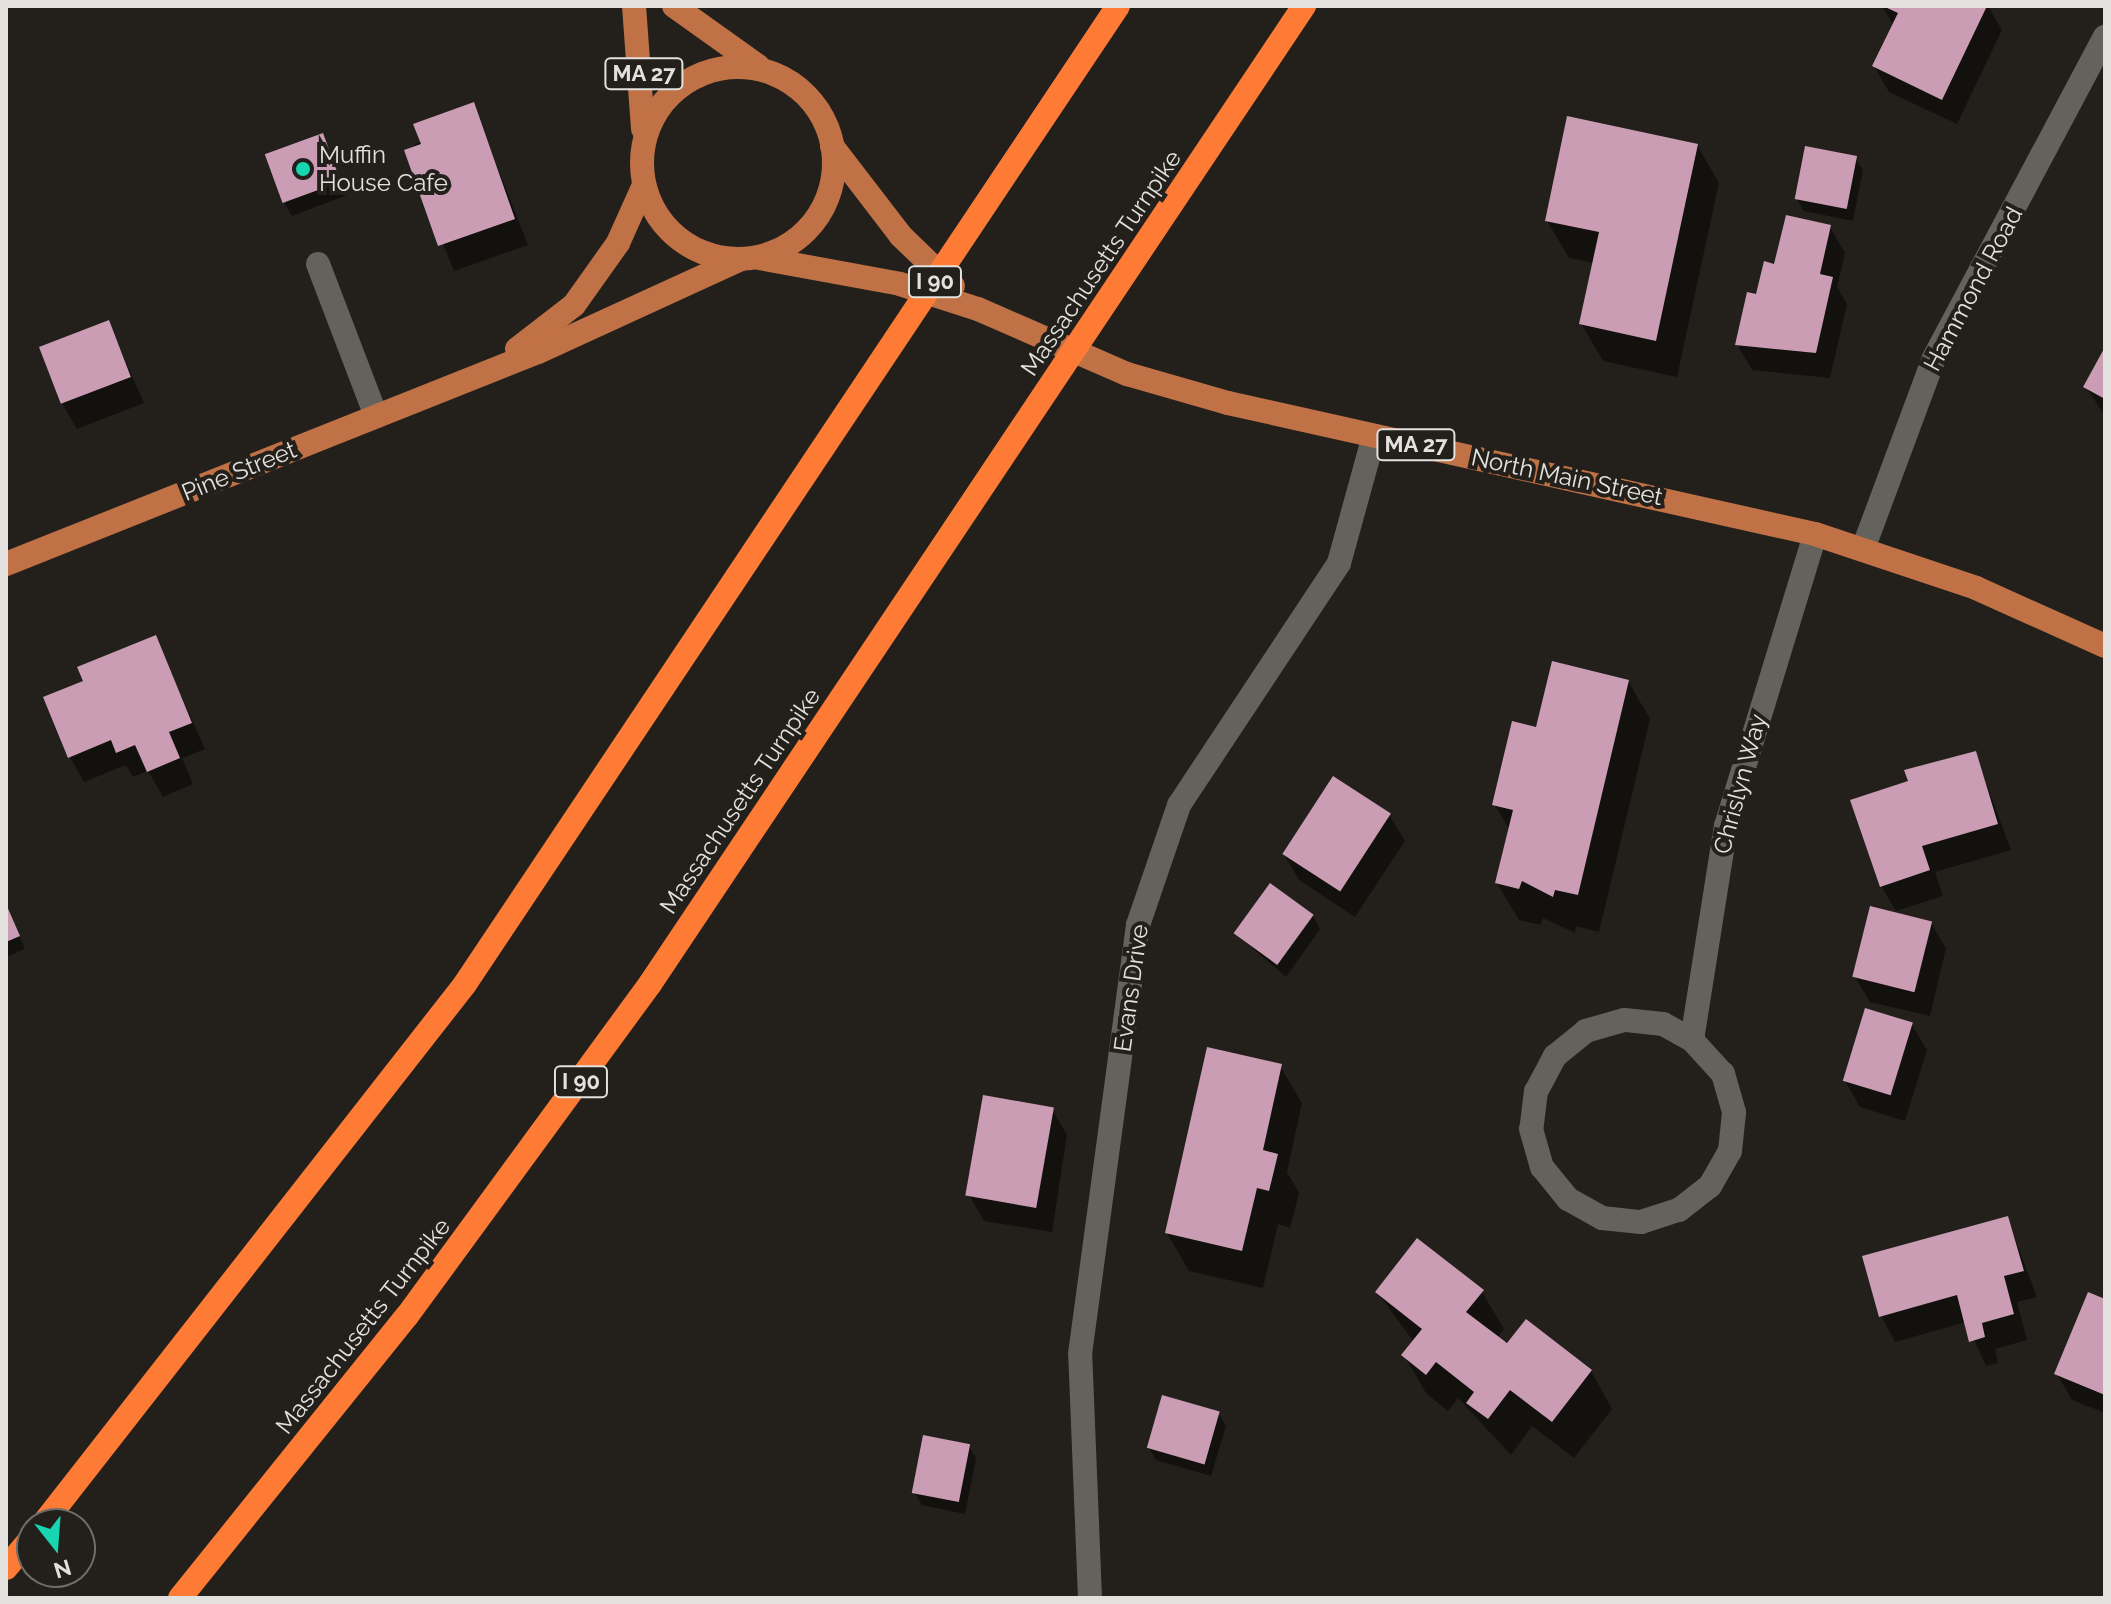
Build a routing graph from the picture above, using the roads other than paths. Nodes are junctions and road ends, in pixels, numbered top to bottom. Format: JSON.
{"nodes":[{"id":1,"x":634,"y":6,"type":"edge"},
{"id":2,"x":674,"y":6,"type":"edge"},
{"id":3,"x":1103,"y":6,"type":"edge"},
{"id":4,"x":1118,"y":6,"type":"edge"},
{"id":5,"x":1304,"y":6,"type":"edge"},
{"id":6,"x":2105,"y":37,"type":"edge"},
{"id":7,"x":771,"y":72,"type":"junction"},
{"id":8,"x":1064,"y":88,"type":"junction"},
{"id":9,"x":642,"y":143,"type":"junction"},
{"id":10,"x":832,"y":146,"type":"junction"},
{"id":11,"x":644,"y":185,"type":"junction"},
{"id":12,"x":750,"y":258,"type":"junction"},
{"id":13,"x":318,"y":264,"type":"dead end"},
{"id":14,"x":978,"y":309,"type":"junction"},
{"id":15,"x":472,"y":379,"type":"junction"},
{"id":16,"x":376,"y":416,"type":"junction"},
{"id":17,"x":1374,"y":436,"type":"junction"},
{"id":18,"x":1815,"y":534,"type":"junction"},
{"id":19,"x":1863,"y":549,"type":"junction"},
{"id":20,"x":6,"y":564,"type":"edge"},
{"id":21,"x":2105,"y":646,"type":"edge"},
{"id":22,"x":1692,"y":1040,"type":"junction"},
{"id":23,"x":56,"y":1508,"type":"edge"},
{"id":24,"x":180,"y":1598,"type":"edge"},
{"id":25,"x":1090,"y":1598,"type":"edge"}],
"edges":[{"from":1,"to":9,"type":"main road","number":"MA 27"},
{"from":2,"to":7,"type":"main road","number":"MA 27"},
{"from":3,"to":8,"type":"highway"},
{"from":4,"to":8,"type":"highway","number":"I 90"},
{"from":5,"to":24,"type":"highway","name":"Massachusetts Turnpike","number":"I 90"},
{"from":6,"to":19,"type":"street","name":"Hammond Road"},
{"from":7,"to":9,"type":"main road"},
{"from":7,"to":10,"type":"main road"},
{"from":8,"to":23,"type":"highway","number":"I 90"},
{"from":9,"to":11,"type":"main road"},
{"from":10,"to":12,"type":"main road"},
{"from":10,"to":14,"type":"main road","name":"North Main Street","number":"MA 27"},
{"from":11,"to":12,"type":"main road"},
{"from":11,"to":15,"type":"main road","name":"Pine Street"},
{"from":12,"to":14,"type":"main road","name":"North Main Street","number":"MA 27"},
{"from":12,"to":15,"type":"main road","name":"Pine Street"},
{"from":13,"to":16,"type":"street"},
{"from":14,"to":17,"type":"main road","name":"North Main Street","number":"MA 27"},
{"from":15,"to":16,"type":"main road","name":"Pine Street"},
{"from":16,"to":20,"type":"main road","name":"Pine Street"},
{"from":17,"to":18,"type":"main road","name":"North Main Street","number":"MA 27"},
{"from":17,"to":25,"type":"street","name":"Evans Drive"},
{"from":18,"to":19,"type":"main road","name":"North Main Street","number":"MA 27"},
{"from":18,"to":22,"type":"street","name":"Chrislyn Way"},
{"from":19,"to":21,"type":"main road","name":"North Main Street","number":"MA 27"},
{"from":22,"to":22,"type":"street"}]}
